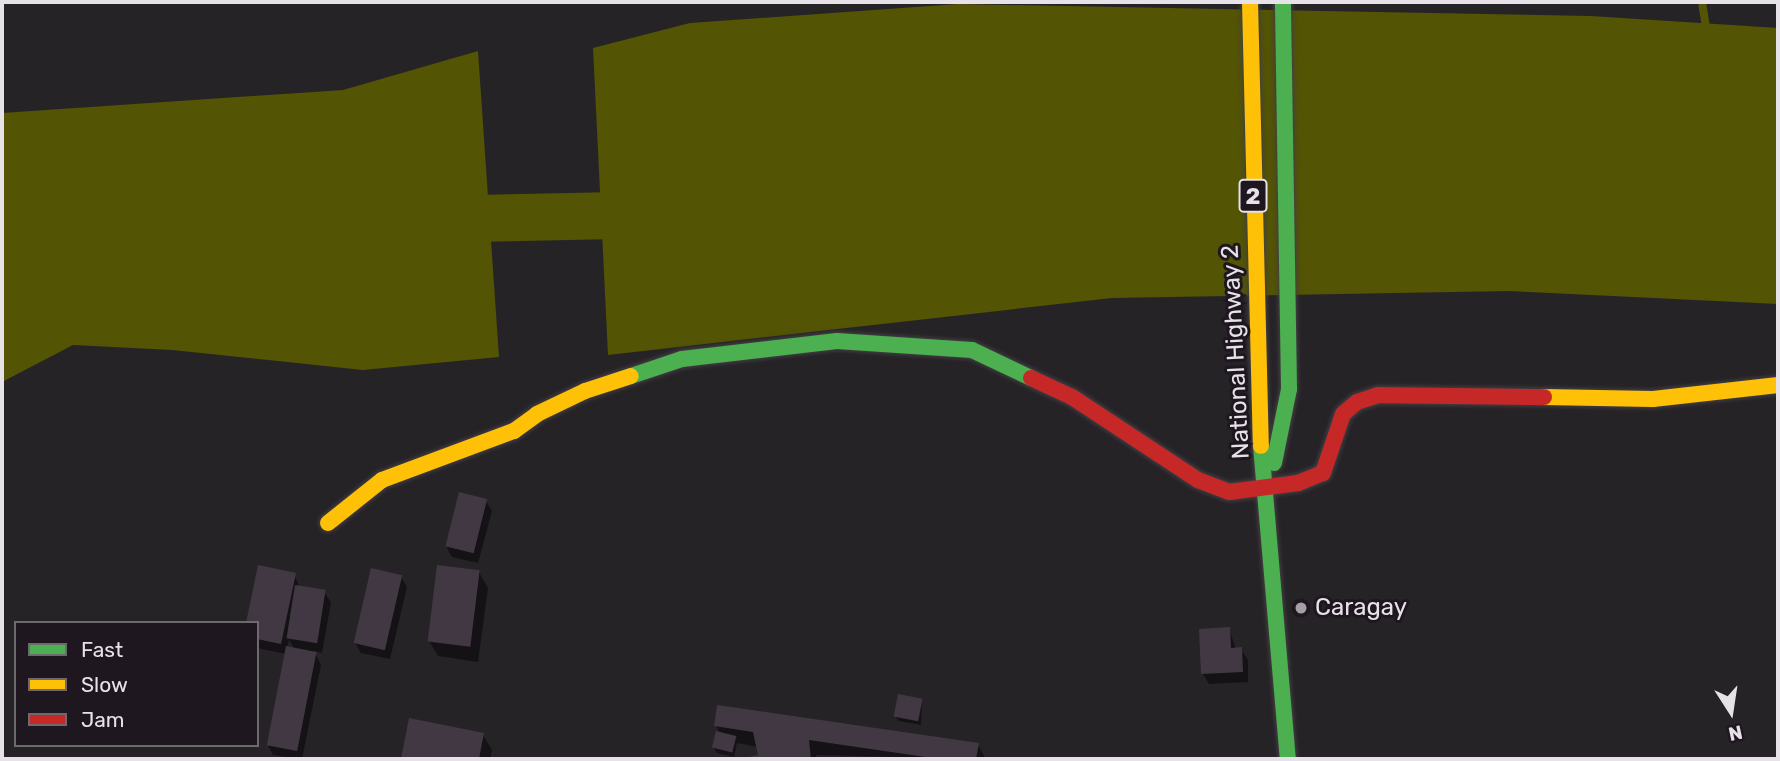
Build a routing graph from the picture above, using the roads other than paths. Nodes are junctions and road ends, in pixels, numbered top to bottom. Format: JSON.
{"nodes":[{"id":1,"x":1250,"y":2,"type":"edge"},
{"id":2,"x":1283,"y":2,"type":"edge"},
{"id":3,"x":1778,"y":385,"type":"edge"},
{"id":4,"x":1267,"y":489,"type":"junction"},
{"id":5,"x":328,"y":523,"type":"dead end"},
{"id":6,"x":1288,"y":759,"type":"edge"}],
"edges":[{"from":1,"to":4,"type":"main road","name":"National Highway 2","number":"2"},
{"from":2,"to":4,"type":"main road","name":"National Highway 2","number":"2"},
{"from":3,"to":4,"type":"main road"},
{"from":4,"to":5,"type":"main road"},
{"from":4,"to":6,"type":"main road","name":"National Highway 2","number":"2"}]}
